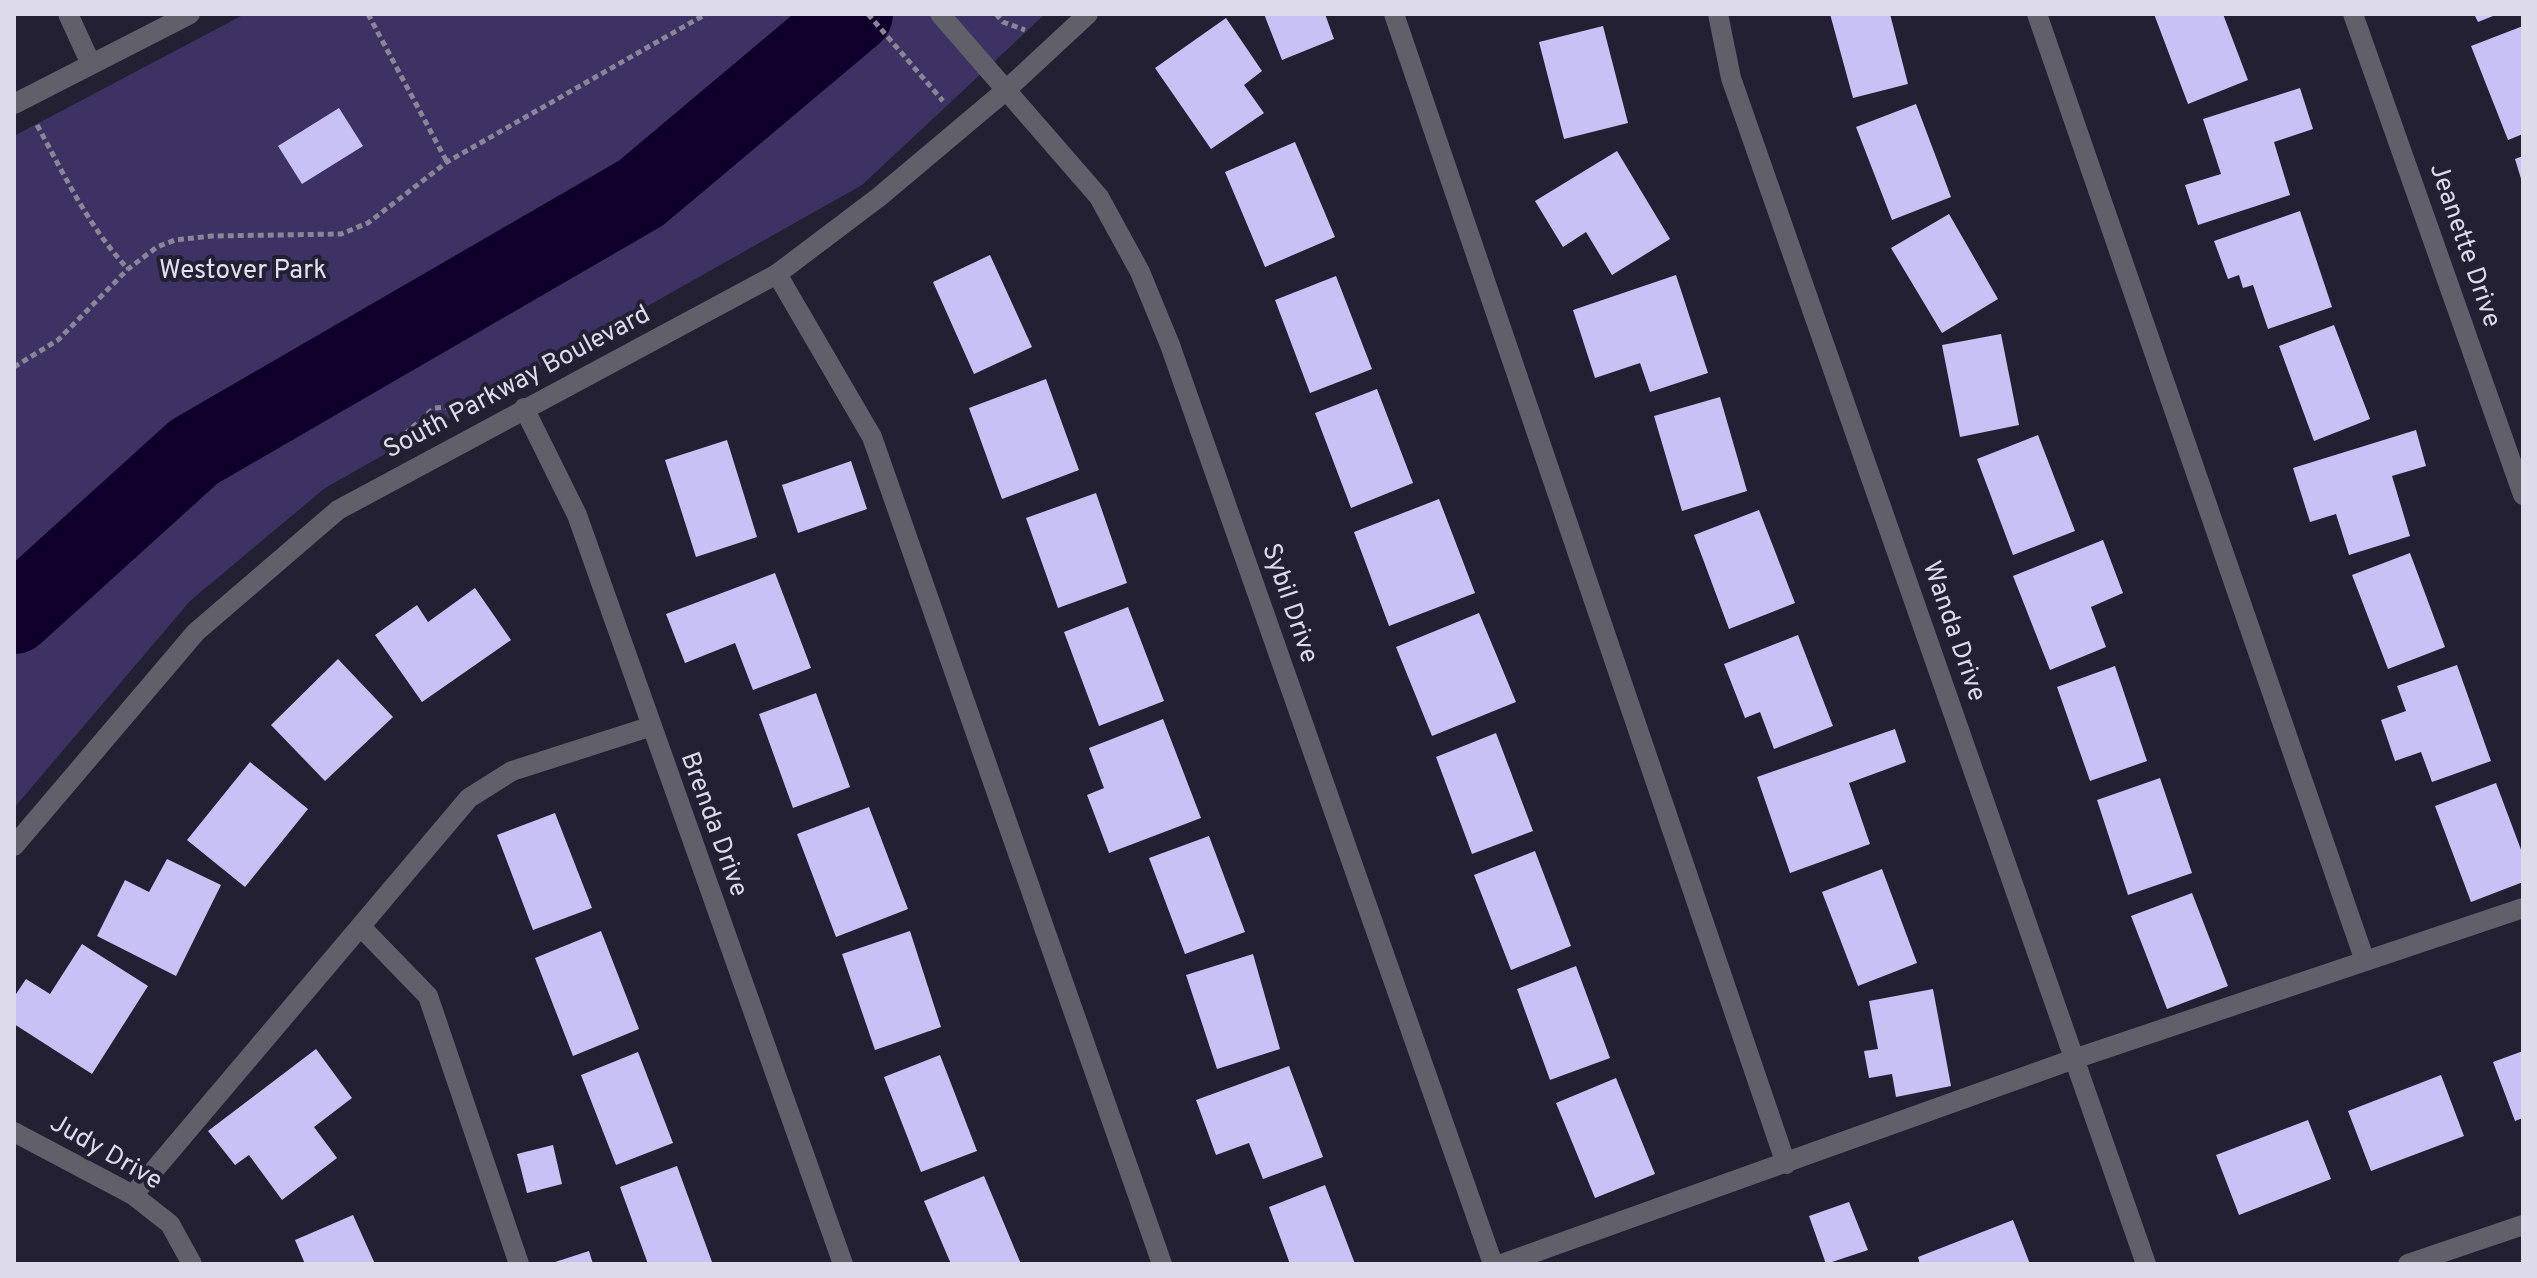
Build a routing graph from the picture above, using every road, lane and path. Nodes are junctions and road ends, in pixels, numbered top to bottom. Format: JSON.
{"nodes":[{"id":1,"x":68,"y":14,"type":"edge"},
{"id":2,"x":190,"y":14,"type":"edge"},
{"id":3,"x":368,"y":14,"type":"edge"},
{"id":4,"x":706,"y":14,"type":"edge"},
{"id":5,"x":868,"y":14,"type":"edge"},
{"id":6,"x":940,"y":14,"type":"edge"},
{"id":7,"x":996,"y":14,"type":"edge"},
{"id":8,"x":1088,"y":14,"type":"edge"},
{"id":9,"x":1394,"y":14,"type":"edge"},
{"id":10,"x":1718,"y":14,"type":"edge"},
{"id":11,"x":2037,"y":14,"type":"edge"},
{"id":12,"x":2353,"y":14,"type":"edge"},
{"id":13,"x":1003,"y":22,"type":"dead end"},
{"id":14,"x":91,"y":64,"type":"junction"},
{"id":15,"x":1005,"y":91,"type":"junction"},
{"id":16,"x":19,"y":101,"type":"edge"},
{"id":17,"x":943,"y":101,"type":"dead end"},
{"id":18,"x":447,"y":162,"type":"junction"},
{"id":19,"x":128,"y":269,"type":"junction"},
{"id":20,"x":777,"y":274,"type":"junction"},
{"id":21,"x":14,"y":367,"type":"edge"},
{"id":22,"x":524,"y":408,"type":"junction"},
{"id":23,"x":2523,"y":495,"type":"edge"},
{"id":24,"x":649,"y":727,"type":"junction"},
{"id":25,"x":14,"y":846,"type":"edge"},
{"id":26,"x":2523,"y":908,"type":"edge"},
{"id":27,"x":361,"y":927,"type":"junction"},
{"id":28,"x":2365,"y":961,"type":"junction"},
{"id":29,"x":2074,"y":1059,"type":"junction"},
{"id":30,"x":14,"y":1132,"type":"edge"},
{"id":31,"x":1786,"y":1164,"type":"junction"},
{"id":32,"x":133,"y":1195,"type":"junction"},
{"id":33,"x":2523,"y":1225,"type":"edge"},
{"id":34,"x":192,"y":1264,"type":"edge"},
{"id":35,"x":519,"y":1264,"type":"edge"},
{"id":36,"x":843,"y":1264,"type":"edge"},
{"id":37,"x":1162,"y":1264,"type":"edge"},
{"id":38,"x":1493,"y":1264,"type":"edge"},
{"id":39,"x":1502,"y":1264,"type":"edge"},
{"id":40,"x":2146,"y":1264,"type":"edge"},
{"id":41,"x":2408,"y":1264,"type":"edge"}],
"edges":[{"from":1,"to":14,"type":"street"},
{"from":2,"to":14,"type":"street"},
{"from":3,"to":18,"type":"path"},
{"from":4,"to":18,"type":"path"},
{"from":5,"to":17,"type":"path"},
{"from":6,"to":15,"type":"street","name":"Sybil Drive"},
{"from":7,"to":13,"type":"path"},
{"from":8,"to":15,"type":"street","name":"South Parkway Boulevard"},
{"from":9,"to":31,"type":"street"},
{"from":10,"to":29,"type":"street","name":"Wanda Drive"},
{"from":11,"to":28,"type":"street"},
{"from":12,"to":23,"type":"street","name":"Jeanette Drive"},
{"from":14,"to":16,"type":"street"},
{"from":15,"to":20,"type":"street","name":"South Parkway Boulevard"},
{"from":15,"to":38,"type":"street","name":"Sybil Drive"},
{"from":16,"to":19,"type":"path"},
{"from":18,"to":19,"type":"path"},
{"from":19,"to":21,"type":"path"},
{"from":20,"to":22,"type":"street","name":"South Parkway Boulevard"},
{"from":20,"to":37,"type":"street"},
{"from":22,"to":24,"type":"street","name":"Brenda Drive"},
{"from":22,"to":25,"type":"street","name":"South Parkway Boulevard"},
{"from":24,"to":27,"type":"street"},
{"from":24,"to":36,"type":"street","name":"Brenda Drive"},
{"from":26,"to":28,"type":"street"},
{"from":27,"to":32,"type":"street"},
{"from":27,"to":35,"type":"street"},
{"from":28,"to":29,"type":"street"},
{"from":29,"to":31,"type":"street"},
{"from":29,"to":40,"type":"street","name":"Wanda Drive"},
{"from":30,"to":32,"type":"street","name":"Judy Drive"},
{"from":31,"to":39,"type":"street"},
{"from":32,"to":34,"type":"street","name":"Judy Drive"},
{"from":33,"to":41,"type":"street"}]}
